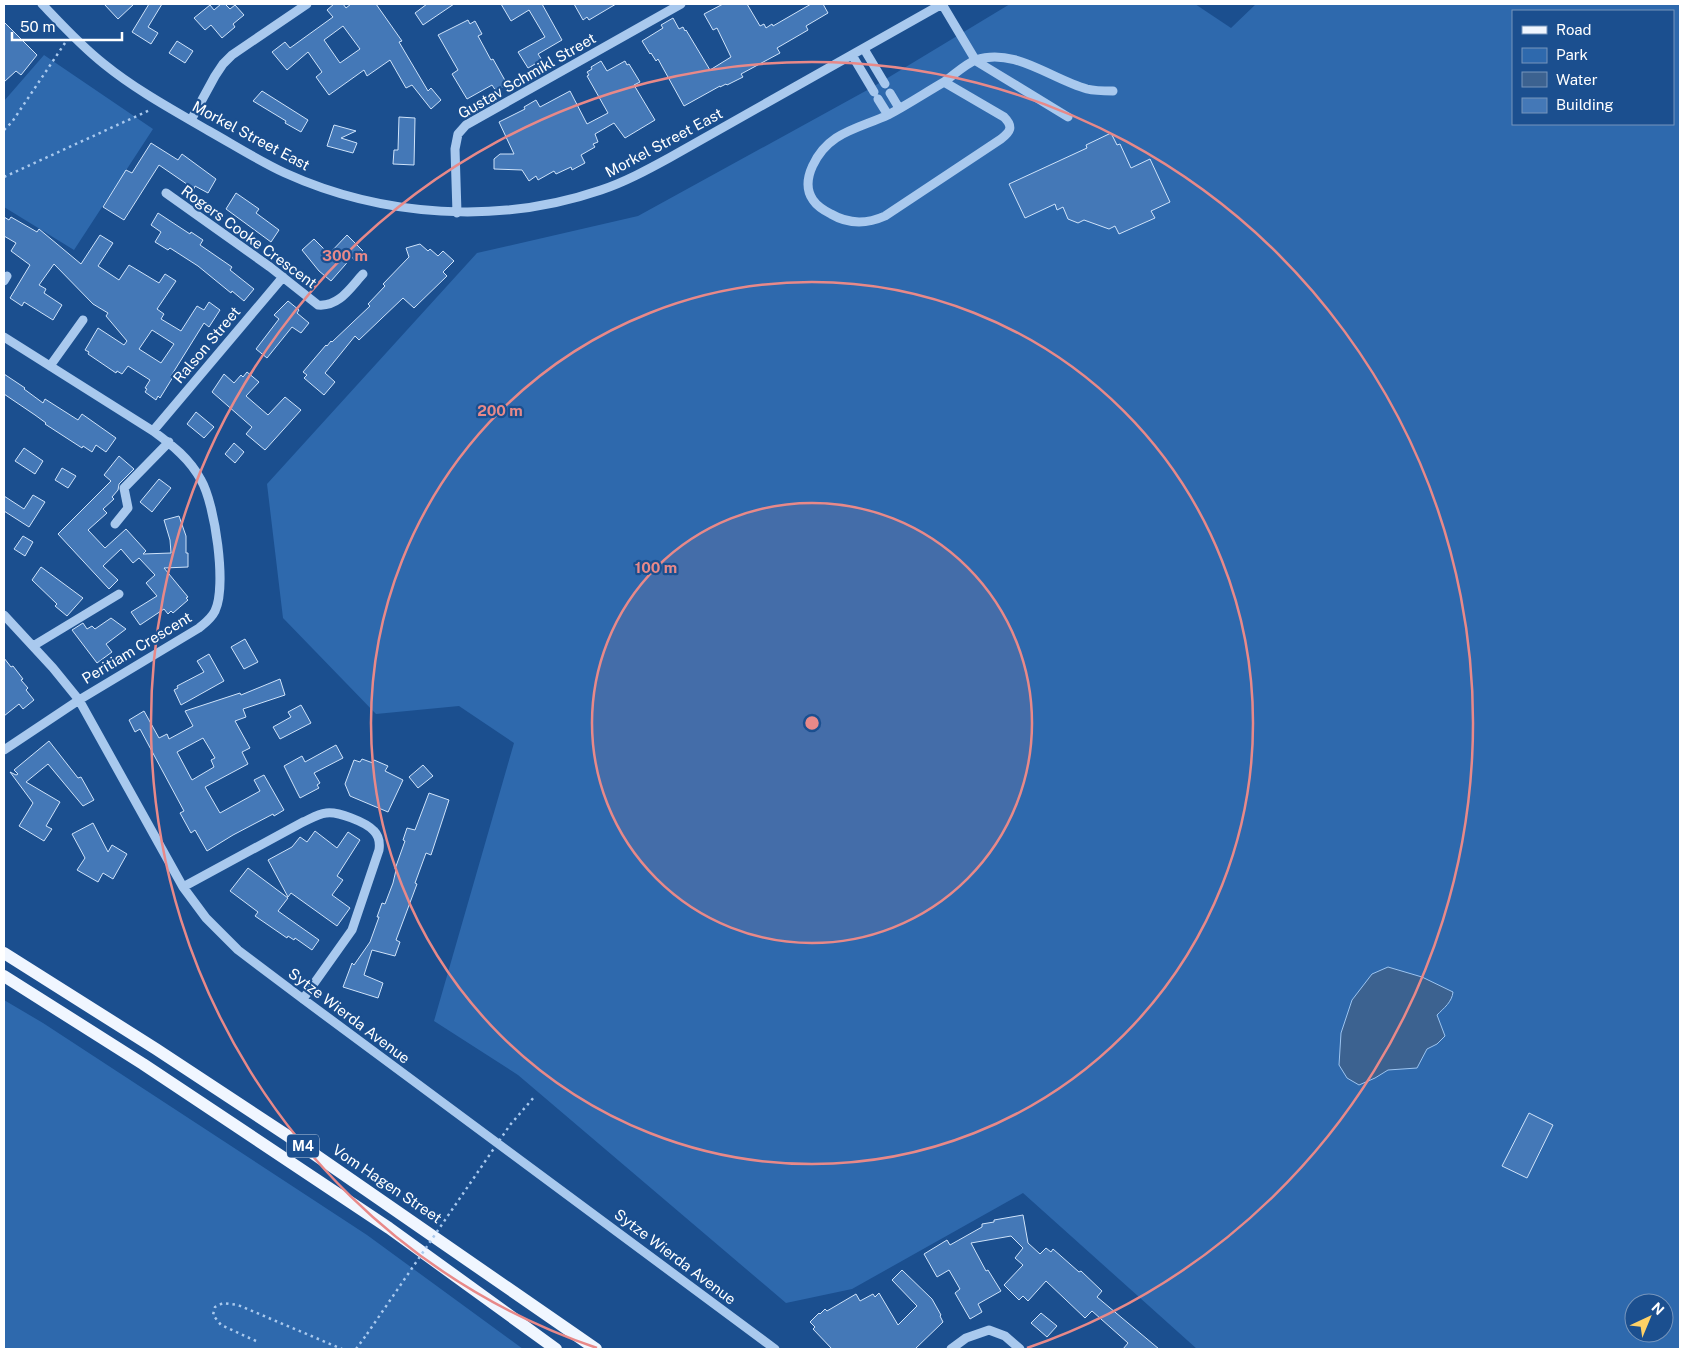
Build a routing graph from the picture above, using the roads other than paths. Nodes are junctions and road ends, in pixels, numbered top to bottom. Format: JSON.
{"nodes":[{"id":1,"x":42,"y":4,"type":"edge"},
{"id":2,"x":307,"y":4,"type":"edge"},
{"id":3,"x":680,"y":4,"type":"edge"},
{"id":4,"x":942,"y":4,"type":"edge"},
{"id":5,"x":864,"y":49,"type":"junction"},
{"id":6,"x":852,"y":55,"type":"junction"},
{"id":7,"x":976,"y":60,"type":"junction"},
{"id":8,"x":944,"y":82,"type":"junction"},
{"id":9,"x":885,"y":84,"type":"dead end"},
{"id":10,"x":1113,"y":91,"type":"dead end"},
{"id":11,"x":890,"y":93,"type":"dead end"},
{"id":12,"x":900,"y":108,"type":"junction"},
{"id":13,"x":888,"y":115,"type":"junction"},
{"id":14,"x":1068,"y":118,"type":"dead end"},
{"id":15,"x":191,"y":120,"type":"junction"},
{"id":16,"x":166,"y":193,"type":"dead end"},
{"id":17,"x":457,"y":213,"type":"junction"},
{"id":18,"x":363,"y":274,"type":"dead end"},
{"id":19,"x":283,"y":277,"type":"junction"},
{"id":20,"x":83,"y":320,"type":"dead end"},
{"id":21,"x":4,"y":336,"type":"edge"},
{"id":22,"x":50,"y":366,"type":"junction"},
{"id":23,"x":153,"y":431,"type":"junction"},
{"id":24,"x":169,"y":442,"type":"junction"},
{"id":25,"x":115,"y":524,"type":"dead end"},
{"id":26,"x":119,"y":594,"type":"dead end"},
{"id":27,"x":4,"y":615,"type":"edge"},
{"id":28,"x":33,"y":646,"type":"junction"},
{"id":29,"x":79,"y":700,"type":"junction"},
{"id":30,"x":4,"y":750,"type":"edge"},
{"id":31,"x":183,"y":887,"type":"junction"},
{"id":32,"x":4,"y":953,"type":"edge"},
{"id":33,"x":4,"y":976,"type":"edge"},
{"id":34,"x":303,"y":999,"type":"junction"},
{"id":35,"x":556,"y":1349,"type":"edge"},
{"id":36,"x":596,"y":1349,"type":"edge"},
{"id":37,"x":775,"y":1349,"type":"edge"},
{"id":38,"x":951,"y":1349,"type":"edge"},
{"id":39,"x":1020,"y":1349,"type":"edge"}],
"edges":[{"from":1,"to":15,"type":"street","name":"Morkel Street East"},
{"from":2,"to":15,"type":"street"},
{"from":3,"to":17,"type":"street","name":"Gustav Schmikl Street"},
{"from":4,"to":5,"type":"street","name":"Morkel Street East"},
{"from":4,"to":7,"type":"street"},
{"from":5,"to":6,"type":"street","name":"Morkel Street East"},
{"from":5,"to":9,"type":"street"},
{"from":6,"to":13,"type":"street"},
{"from":6,"to":17,"type":"street","name":"Morkel Street East"},
{"from":7,"to":8,"type":"street"},
{"from":7,"to":10,"type":"street"},
{"from":7,"to":14,"type":"street"},
{"from":8,"to":12,"type":"street"},
{"from":8,"to":13,"type":"street"},
{"from":11,"to":12,"type":"street"},
{"from":12,"to":13,"type":"street"},
{"from":15,"to":17,"type":"street","name":"Morkel Street East"},
{"from":16,"to":19,"type":"street","name":"Rogers Cooke Crescent"},
{"from":18,"to":19,"type":"street","name":"Rogers Cooke Crescent"},
{"from":19,"to":23,"type":"street","name":"Ralson Street"},
{"from":20,"to":22,"type":"street"},
{"from":21,"to":22,"type":"street","name":"Peritiam Crescent"},
{"from":22,"to":23,"type":"street","name":"Peritiam Crescent"},
{"from":23,"to":24,"type":"street","name":"Peritiam Crescent"},
{"from":24,"to":25,"type":"street"},
{"from":24,"to":29,"type":"street","name":"Peritiam Crescent"},
{"from":26,"to":28,"type":"street"},
{"from":27,"to":28,"type":"street","name":"Sytze Wierda Avenue"},
{"from":28,"to":29,"type":"street","name":"Sytze Wierda Avenue"},
{"from":29,"to":30,"type":"street","name":"Peritiam Crescent"},
{"from":29,"to":31,"type":"street","name":"Sytze Wierda Avenue"},
{"from":31,"to":34,"type":"street","name":"Sytze Wierda Avenue"},
{"from":31,"to":34,"type":"street"},
{"from":32,"to":36,"type":"main road","name":"Vom Hagen Street","number":"M4"},
{"from":33,"to":35,"type":"main road","number":"M4"},
{"from":34,"to":37,"type":"street","name":"Sytze Wierda Avenue"},
{"from":38,"to":39,"type":"street"}]}
